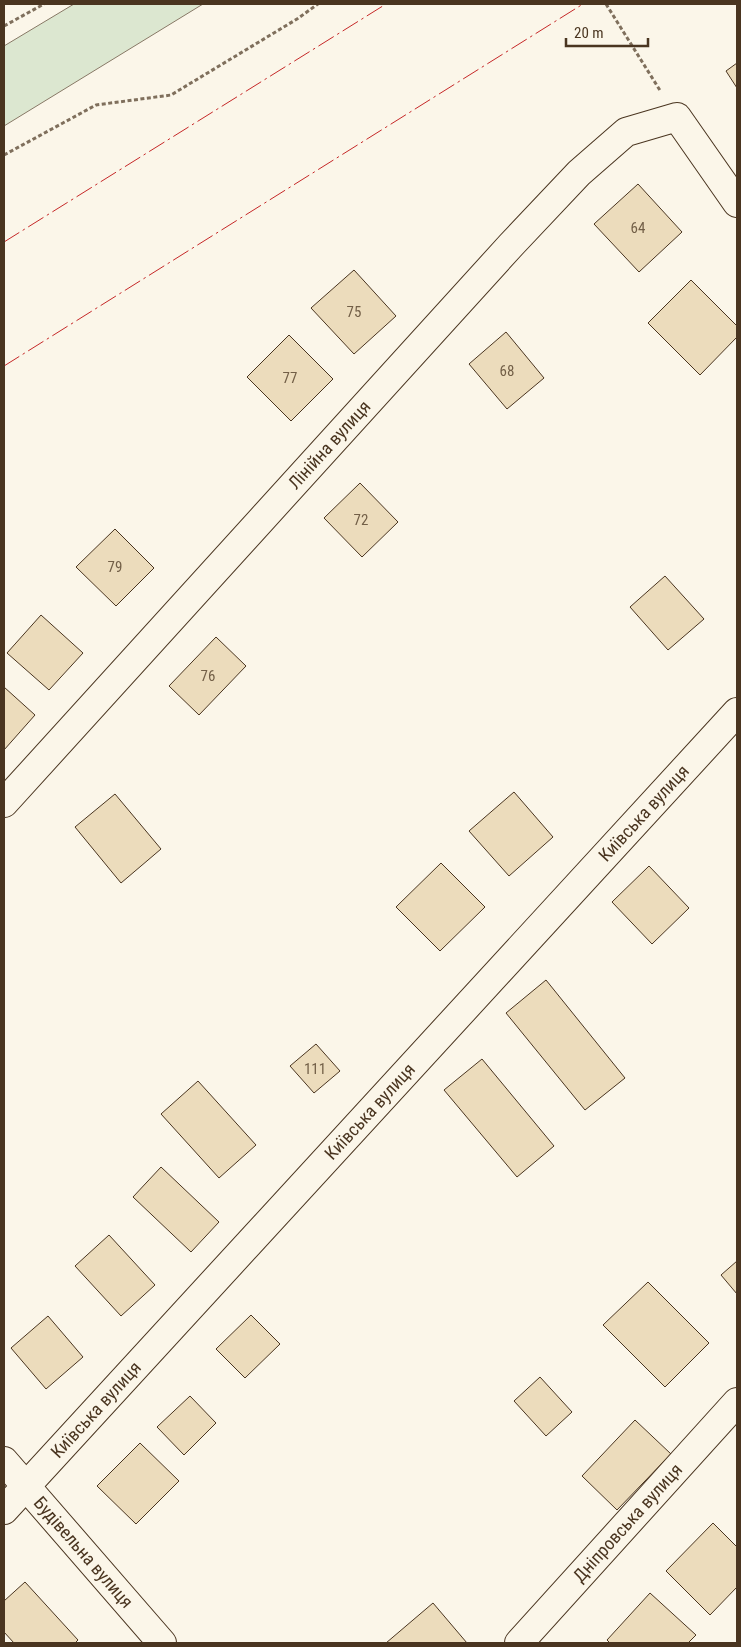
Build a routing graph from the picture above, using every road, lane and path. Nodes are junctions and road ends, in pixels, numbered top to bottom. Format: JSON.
{"nodes":[{"id":1,"x":44,"y":4,"type":"edge"},
{"id":2,"x":318,"y":4,"type":"edge"},
{"id":3,"x":606,"y":4,"type":"edge"},
{"id":4,"x":4,"y":26,"type":"edge"},
{"id":5,"x":677,"y":118,"type":"junction"},
{"id":6,"x":4,"y":155,"type":"edge"},
{"id":7,"x":737,"y":203,"type":"edge"},
{"id":8,"x":737,"y":712,"type":"edge"},
{"id":9,"x":4,"y":803,"type":"edge"},
{"id":10,"x":737,"y":1402,"type":"edge"},
{"id":11,"x":4,"y":1461,"type":"edge"},
{"id":12,"x":26,"y":1486,"type":"junction"},
{"id":13,"x":4,"y":1510,"type":"edge"},
{"id":14,"x":162,"y":1643,"type":"edge"},
{"id":15,"x":519,"y":1643,"type":"edge"}],
"edges":[{"from":1,"to":4,"type":"path"},
{"from":2,"to":6,"type":"path"},
{"from":3,"to":5,"type":"path"},
{"from":5,"to":7,"type":"street"},
{"from":5,"to":9,"type":"street","name":"Лінійна вулиця"},
{"from":8,"to":12,"type":"street","name":"Київська вулиця"},
{"from":10,"to":15,"type":"street","name":"Дніпровська вулиця"},
{"from":11,"to":12,"type":"street","name":"Будівельна вулиця"},
{"from":12,"to":13,"type":"street","name":"Київська вулиця"},
{"from":12,"to":14,"type":"street","name":"Будівельна вулиця"}]}
